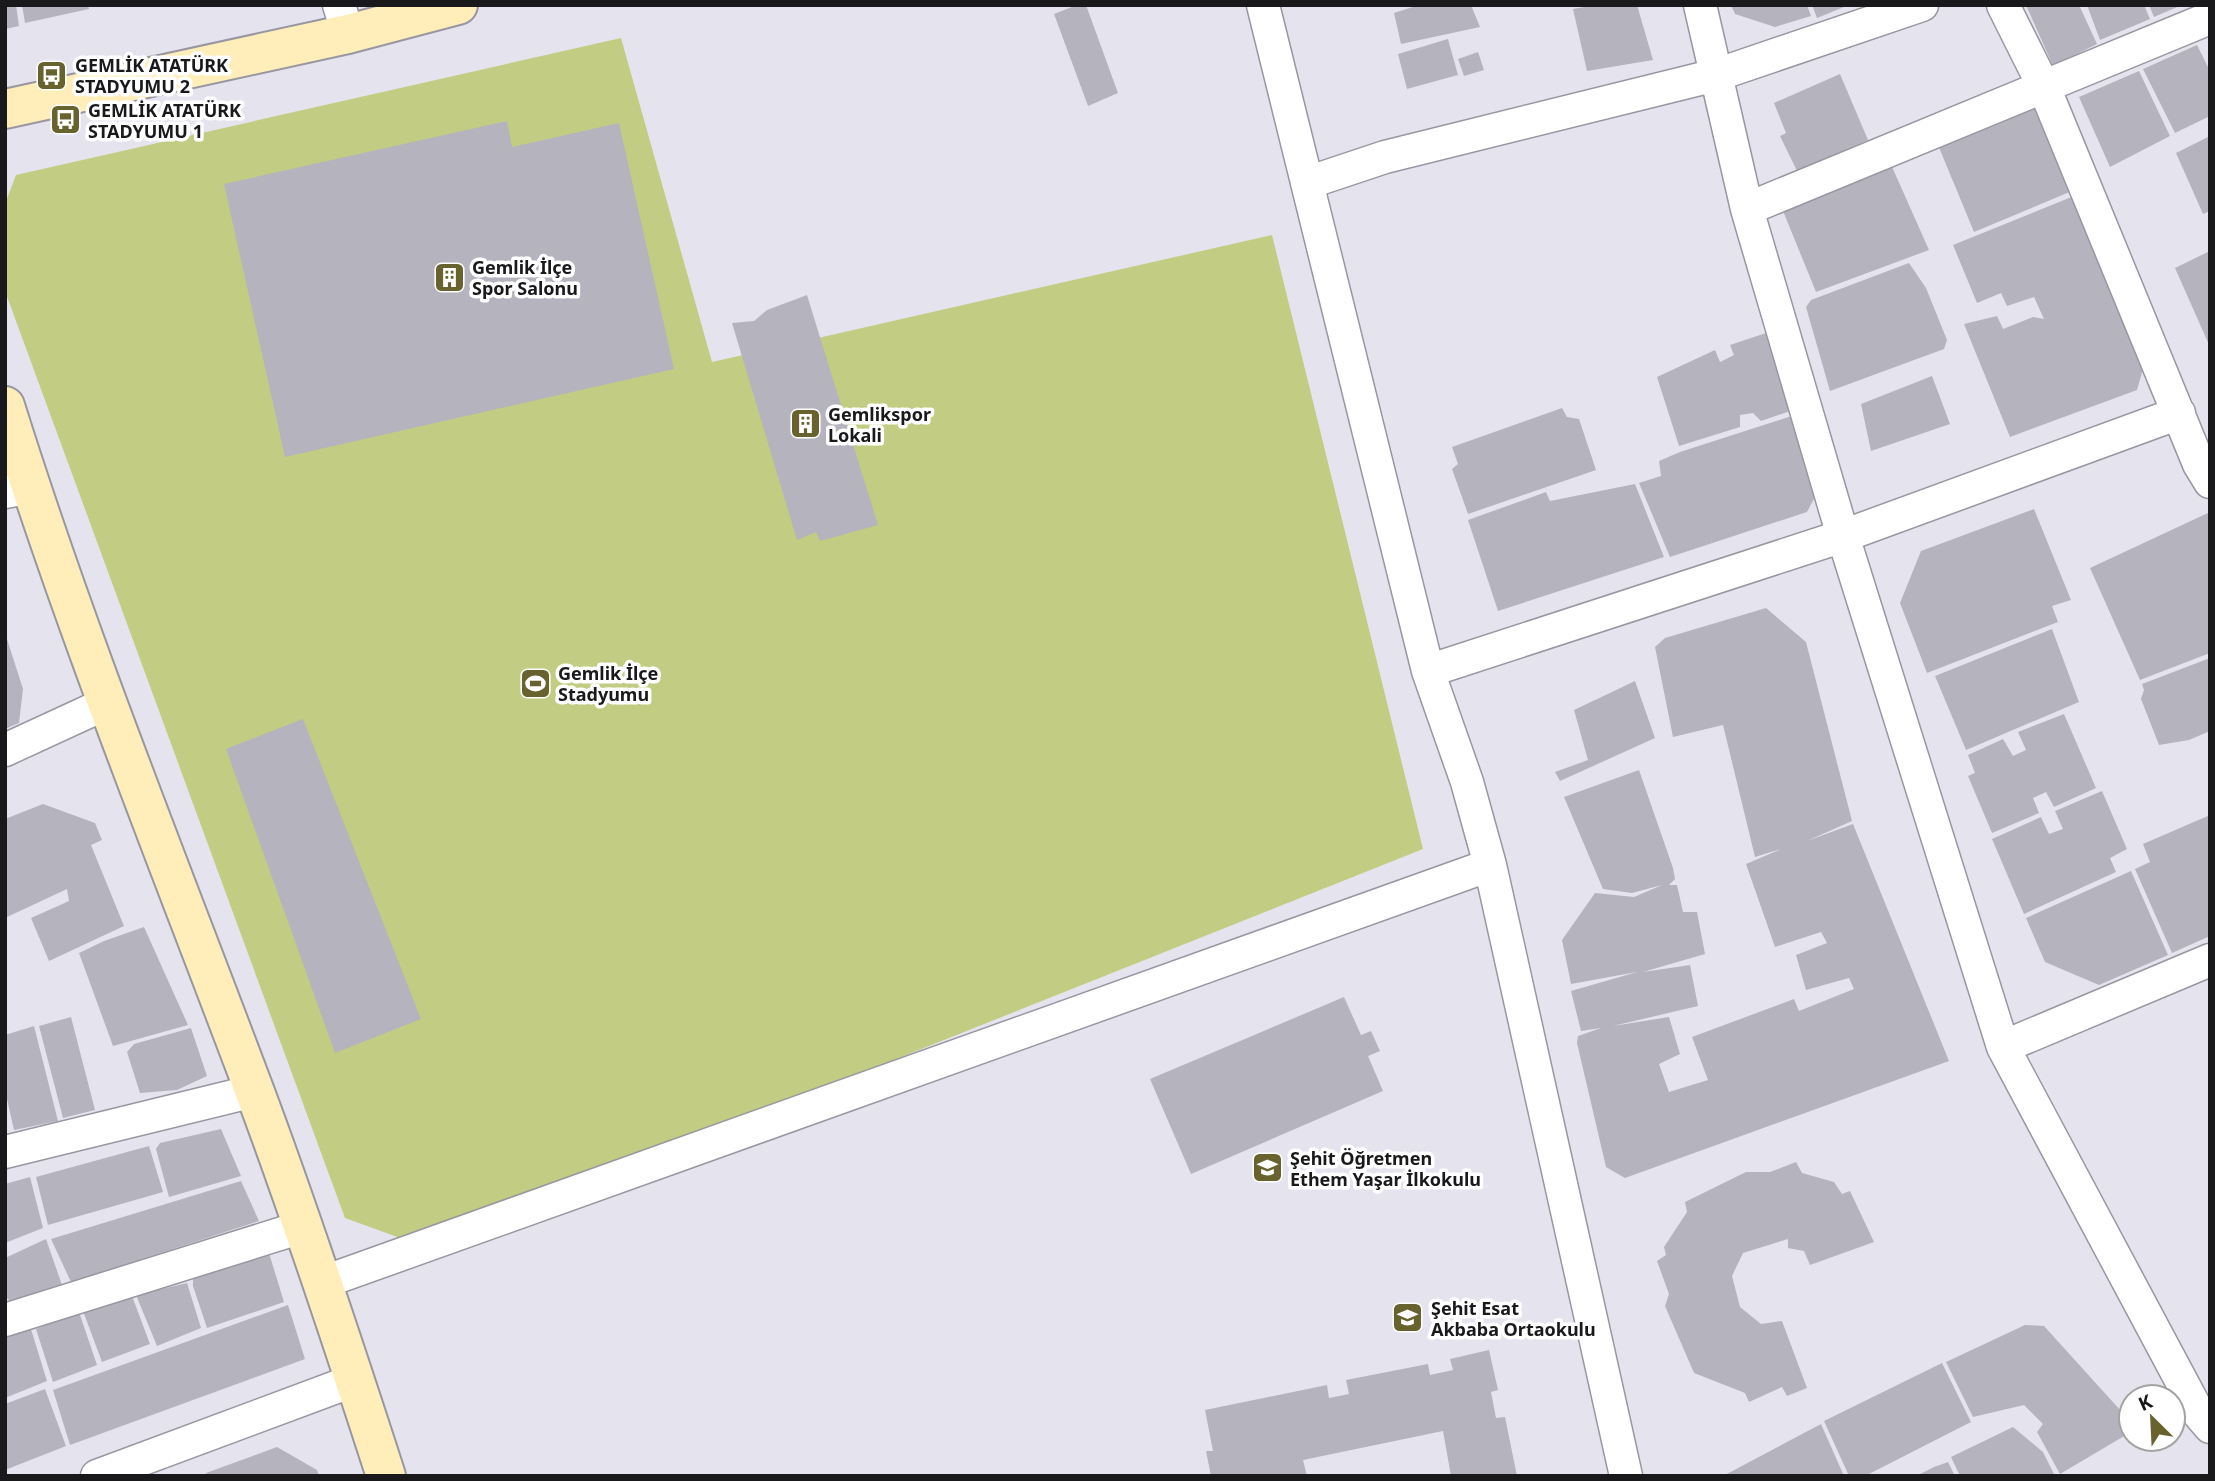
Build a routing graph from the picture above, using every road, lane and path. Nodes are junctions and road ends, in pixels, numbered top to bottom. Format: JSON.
{"nodes":[{"id":1,"x":458,"y":5,"type":"edge"},
{"id":2,"x":1263,"y":5,"type":"edge"},
{"id":3,"x":1700,"y":5,"type":"edge"},
{"id":4,"x":1922,"y":5,"type":"edge"},
{"id":5,"x":2003,"y":5,"type":"edge"},
{"id":6,"x":2210,"y":18,"type":"edge"},
{"id":7,"x":343,"y":19,"type":"edge"},
{"id":8,"x":1716,"y":75,"type":"junction"},
{"id":9,"x":2044,"y":87,"type":"junction"},
{"id":10,"x":5,"y":109,"type":"edge"},
{"id":11,"x":1307,"y":183,"type":"junction"},
{"id":12,"x":1747,"y":209,"type":"junction"},
{"id":13,"x":5,"y":406,"type":"edge"},
{"id":14,"x":2179,"y":413,"type":"junction"},
{"id":15,"x":2206,"y":468,"type":"edge"},
{"id":16,"x":18,"y":490,"type":"edge"},
{"id":17,"x":1843,"y":536,"type":"junction"},
{"id":18,"x":1428,"y":671,"type":"junction"},
{"id":19,"x":107,"y":703,"type":"junction"},
{"id":20,"x":5,"y":750,"type":"edge"},
{"id":21,"x":1490,"y":865,"type":"junction"},
{"id":22,"x":2210,"y":960,"type":"edge"},
{"id":23,"x":2003,"y":1047,"type":"junction"},
{"id":24,"x":254,"y":1091,"type":"junction"},
{"id":25,"x":5,"y":1152,"type":"edge"},
{"id":26,"x":302,"y":1227,"type":"junction"},
{"id":27,"x":321,"y":1283,"type":"junction"},
{"id":28,"x":5,"y":1320,"type":"edge"},
{"id":29,"x":355,"y":1380,"type":"junction"},
{"id":30,"x":2210,"y":1427,"type":"edge"},
{"id":31,"x":97,"y":1476,"type":"edge"},
{"id":32,"x":386,"y":1476,"type":"edge"},
{"id":33,"x":1626,"y":1476,"type":"edge"}],
"edges":[{"from":1,"to":7,"type":"street"},
{"from":2,"to":11,"type":"street"},
{"from":3,"to":8,"type":"street"},
{"from":4,"to":8,"type":"street"},
{"from":5,"to":9,"type":"street"},
{"from":6,"to":9,"type":"street"},
{"from":7,"to":10,"type":"street"},
{"from":8,"to":11,"type":"street"},
{"from":8,"to":12,"type":"street"},
{"from":9,"to":12,"type":"street"},
{"from":9,"to":14,"type":"street"},
{"from":11,"to":18,"type":"street"},
{"from":12,"to":17,"type":"street"},
{"from":13,"to":16,"type":"street"},
{"from":14,"to":15,"type":"street"},
{"from":14,"to":17,"type":"street"},
{"from":16,"to":19,"type":"street"},
{"from":17,"to":18,"type":"street"},
{"from":17,"to":23,"type":"street"},
{"from":18,"to":21,"type":"street"},
{"from":19,"to":20,"type":"street"},
{"from":19,"to":24,"type":"street"},
{"from":21,"to":27,"type":"street"},
{"from":21,"to":33,"type":"street"},
{"from":22,"to":23,"type":"street"},
{"from":23,"to":30,"type":"street"},
{"from":24,"to":25,"type":"street"},
{"from":24,"to":26,"type":"street"},
{"from":26,"to":27,"type":"street"},
{"from":26,"to":28,"type":"street"},
{"from":27,"to":29,"type":"street"},
{"from":29,"to":31,"type":"street"},
{"from":29,"to":32,"type":"street"}]}
